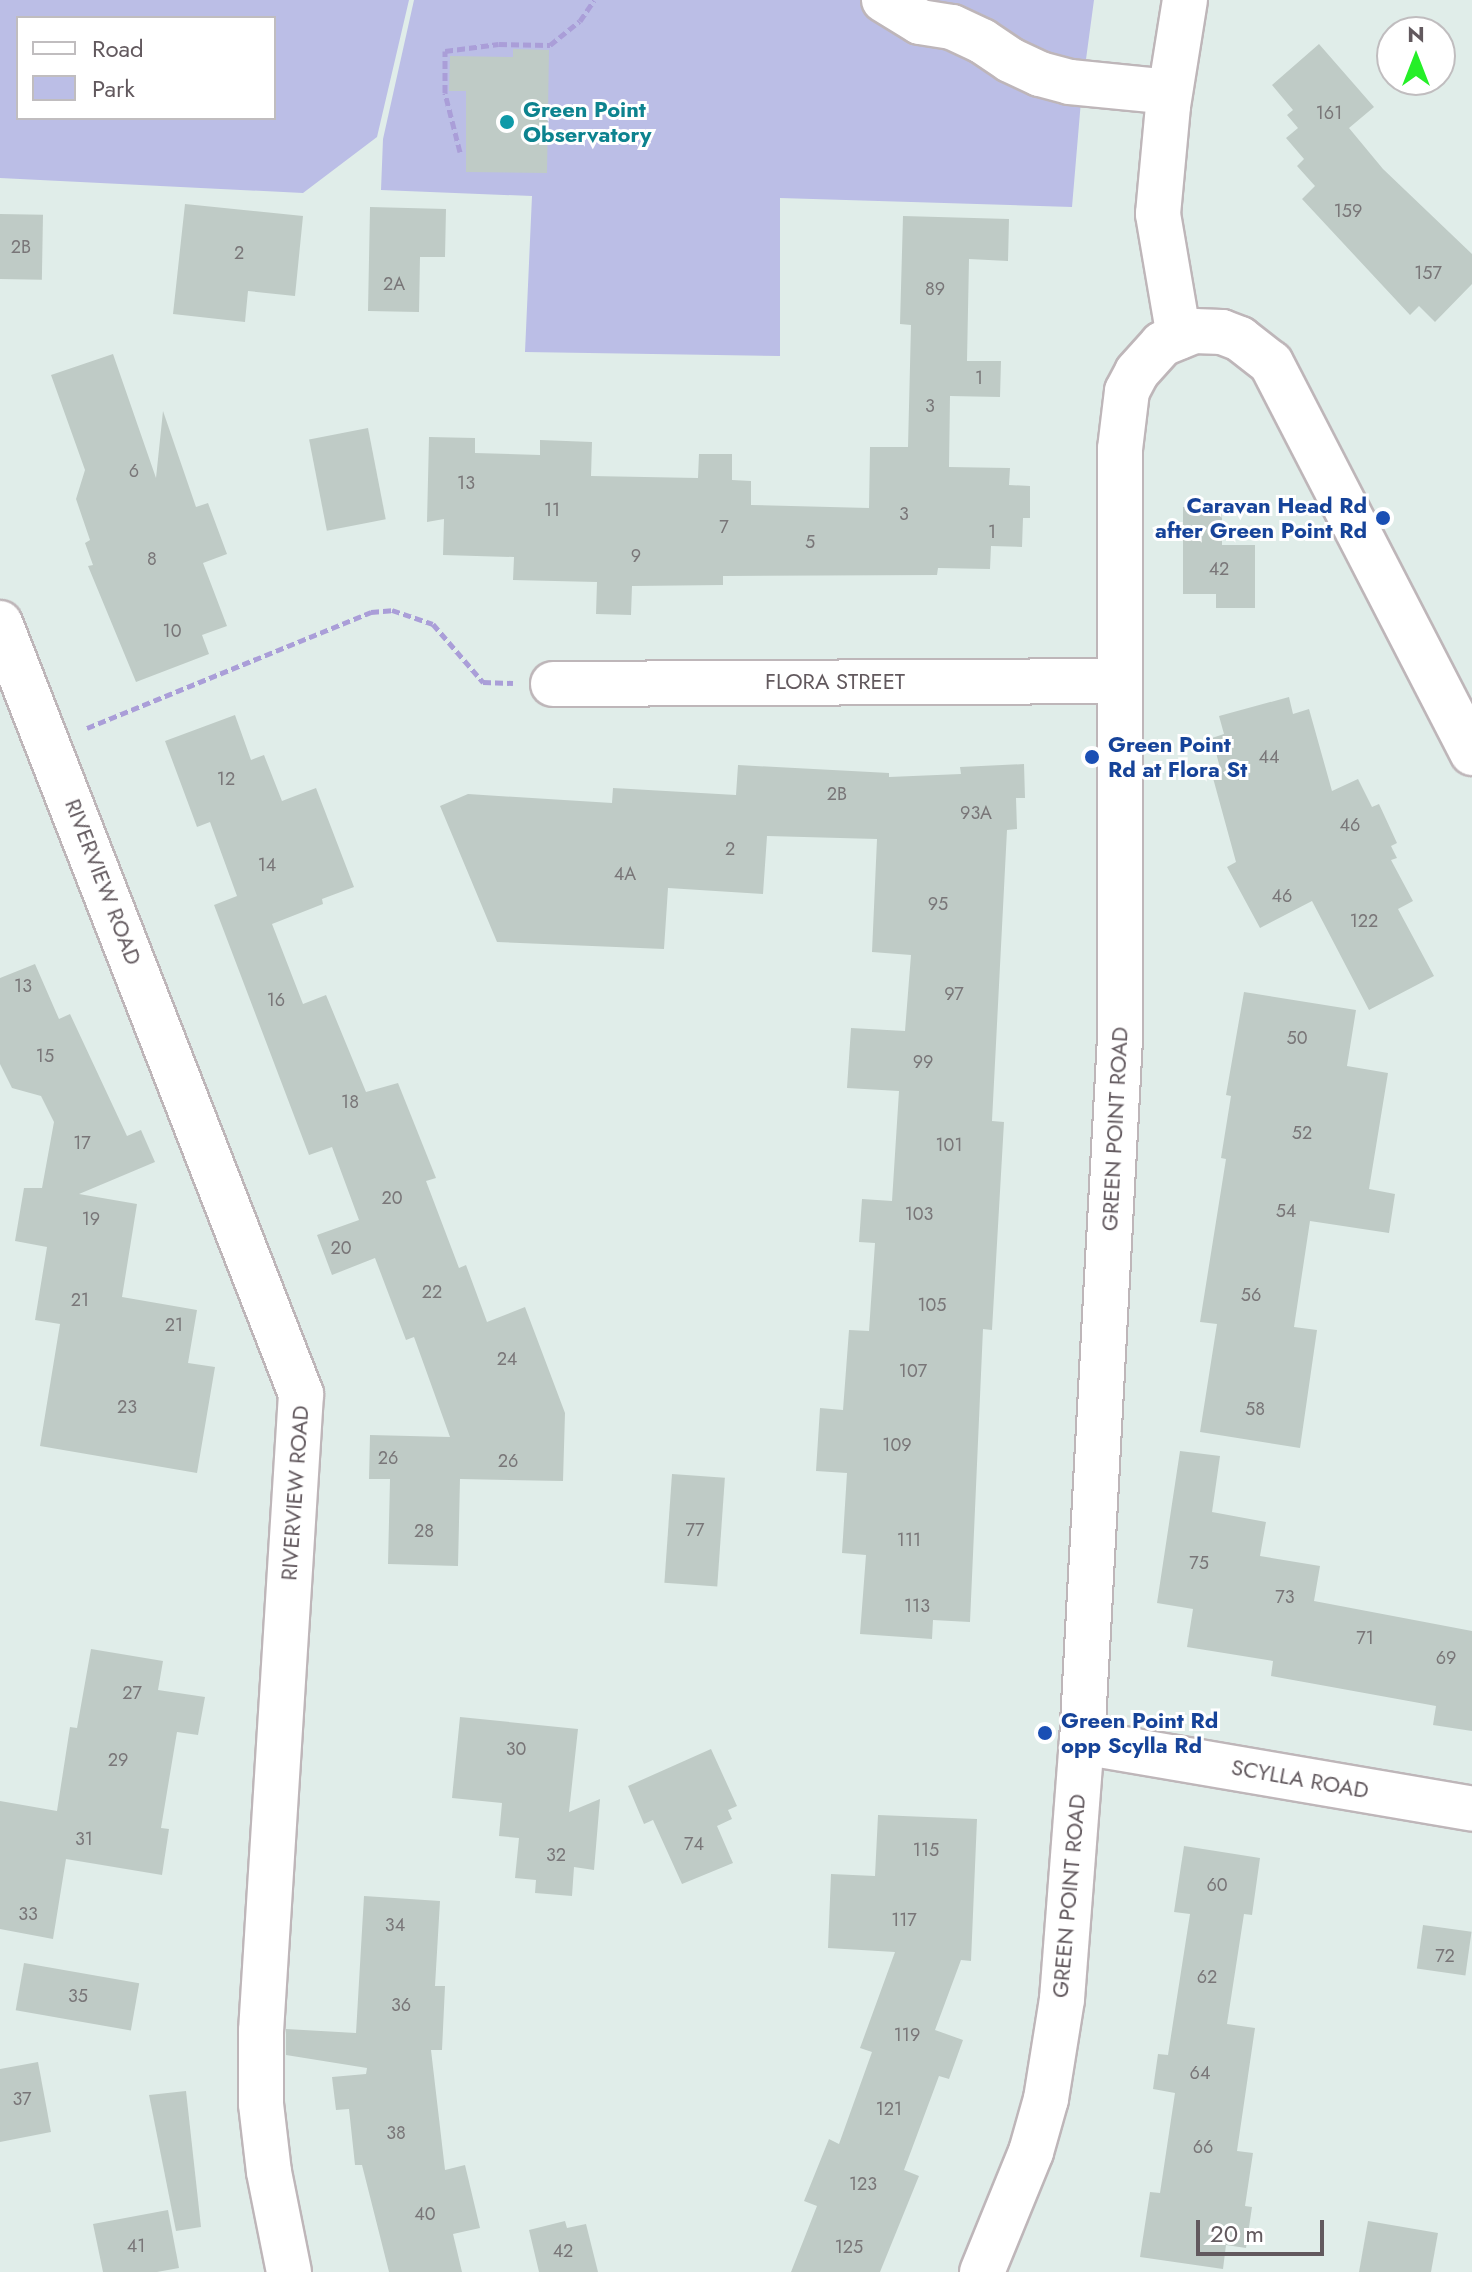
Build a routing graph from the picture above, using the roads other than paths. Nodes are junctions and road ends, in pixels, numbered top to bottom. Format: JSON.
{"nodes":[{"id":1,"x":884,"y":0,"type":"edge"},
{"id":2,"x":1185,"y":0,"type":"edge"},
{"id":3,"x":1170,"y":92,"type":"junction"},
{"id":4,"x":1179,"y":337,"type":"junction"},
{"id":5,"x":0,"y":623,"type":"edge"},
{"id":6,"x":1118,"y":681,"type":"junction"},
{"id":7,"x":553,"y":684,"type":"road end"},
{"id":8,"x":1472,"y":753,"type":"edge"},
{"id":9,"x":1082,"y":1742,"type":"junction"},
{"id":10,"x":1472,"y":1809,"type":"edge"},
{"id":11,"x":289,"y":2272,"type":"edge"},
{"id":12,"x":982,"y":2272,"type":"edge"}],
"edges":[{"from":1,"to":3,"type":"street"},
{"from":2,"to":3,"type":"street"},
{"from":3,"to":4,"type":"street"},
{"from":4,"to":6,"type":"street","name":"GREEN POINT ROAD"},
{"from":4,"to":8,"type":"street"},
{"from":5,"to":11,"type":"street","name":"RIVERVIEW ROAD"},
{"from":6,"to":7,"type":"street","name":"FLORA STREET"},
{"from":6,"to":9,"type":"street","name":"GREEN POINT ROAD"},
{"from":9,"to":10,"type":"street","name":"SCYLLA ROAD"},
{"from":9,"to":12,"type":"street","name":"GREEN POINT ROAD"}]}
